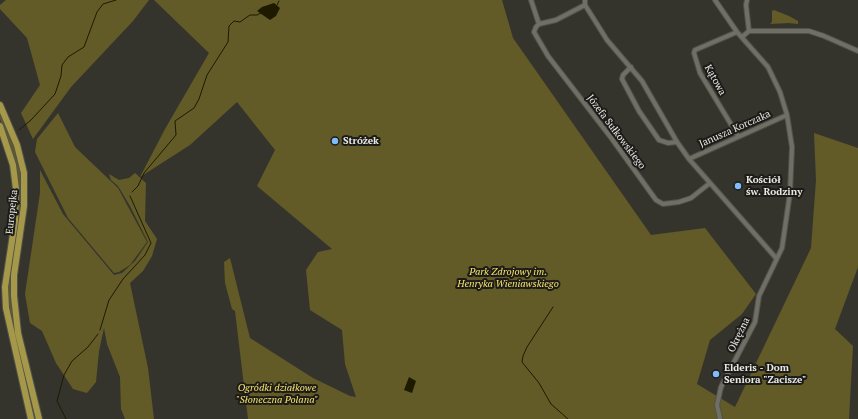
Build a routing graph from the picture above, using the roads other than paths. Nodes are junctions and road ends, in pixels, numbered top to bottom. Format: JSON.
{"nodes":[{"id":1,"x":531,"y":0,"type":"edge"},
{"id":2,"x":585,"y":0,"type":"edge"},
{"id":3,"x":715,"y":0,"type":"edge"},
{"id":4,"x":747,"y":0,"type":"edge"},
{"id":5,"x":585,"y":5,"type":"junction"},
{"id":6,"x":539,"y":24,"type":"junction"},
{"id":7,"x":749,"y":31,"type":"junction"},
{"id":8,"x":737,"y":32,"type":"junction"},
{"id":9,"x":742,"y":36,"type":"junction"},
{"id":10,"x":858,"y":52,"type":"edge"},
{"id":11,"x":631,"y":67,"type":"junction"},
{"id":12,"x":0,"y":105,"type":"edge"},
{"id":13,"x":787,"y":115,"type":"junction"},
{"id":14,"x":0,"y":126,"type":"edge"},
{"id":15,"x":738,"y":136,"type":"junction"},
{"id":16,"x":677,"y":142,"type":"junction"},
{"id":17,"x":689,"y":159,"type":"junction"},
{"id":18,"x":710,"y":183,"type":"junction"},
{"id":19,"x":776,"y":258,"type":"junction"},
{"id":20,"x":32,"y":419,"type":"edge"},
{"id":21,"x":39,"y":419,"type":"edge"},
{"id":22,"x":720,"y":419,"type":"edge"}],
"edges":[{"from":1,"to":6,"type":"street","name":"Józefa Sułkowskiego"},
{"from":2,"to":5,"type":"street"},
{"from":3,"to":8,"type":"street","name":"Okrężna"},
{"from":4,"to":7,"type":"street"},
{"from":5,"to":6,"type":"street"},
{"from":5,"to":11,"type":"street"},
{"from":6,"to":18,"type":"street","name":"Józefa Sułkowskiego"},
{"from":7,"to":9,"type":"street"},
{"from":7,"to":10,"type":"street"},
{"from":8,"to":9,"type":"street","name":"Okrężna"},
{"from":8,"to":15,"type":"street","name":"Kątowa"},
{"from":9,"to":13,"type":"street","name":"Okrężna"},
{"from":11,"to":16,"type":"street"},
{"from":11,"to":16,"type":"street"},
{"from":12,"to":21,"type":"main road","name":"Europejka"},
{"from":13,"to":15,"type":"street","name":"Janusza Korczaka"},
{"from":13,"to":19,"type":"street","name":"Okrężna"},
{"from":14,"to":20,"type":"main road","name":"Europejka"},
{"from":15,"to":17,"type":"street","name":"Janusza Korczaka"},
{"from":16,"to":17,"type":"street"},
{"from":17,"to":18,"type":"street"},
{"from":18,"to":19,"type":"street"},
{"from":19,"to":22,"type":"street","name":"Okrężna"}]}
